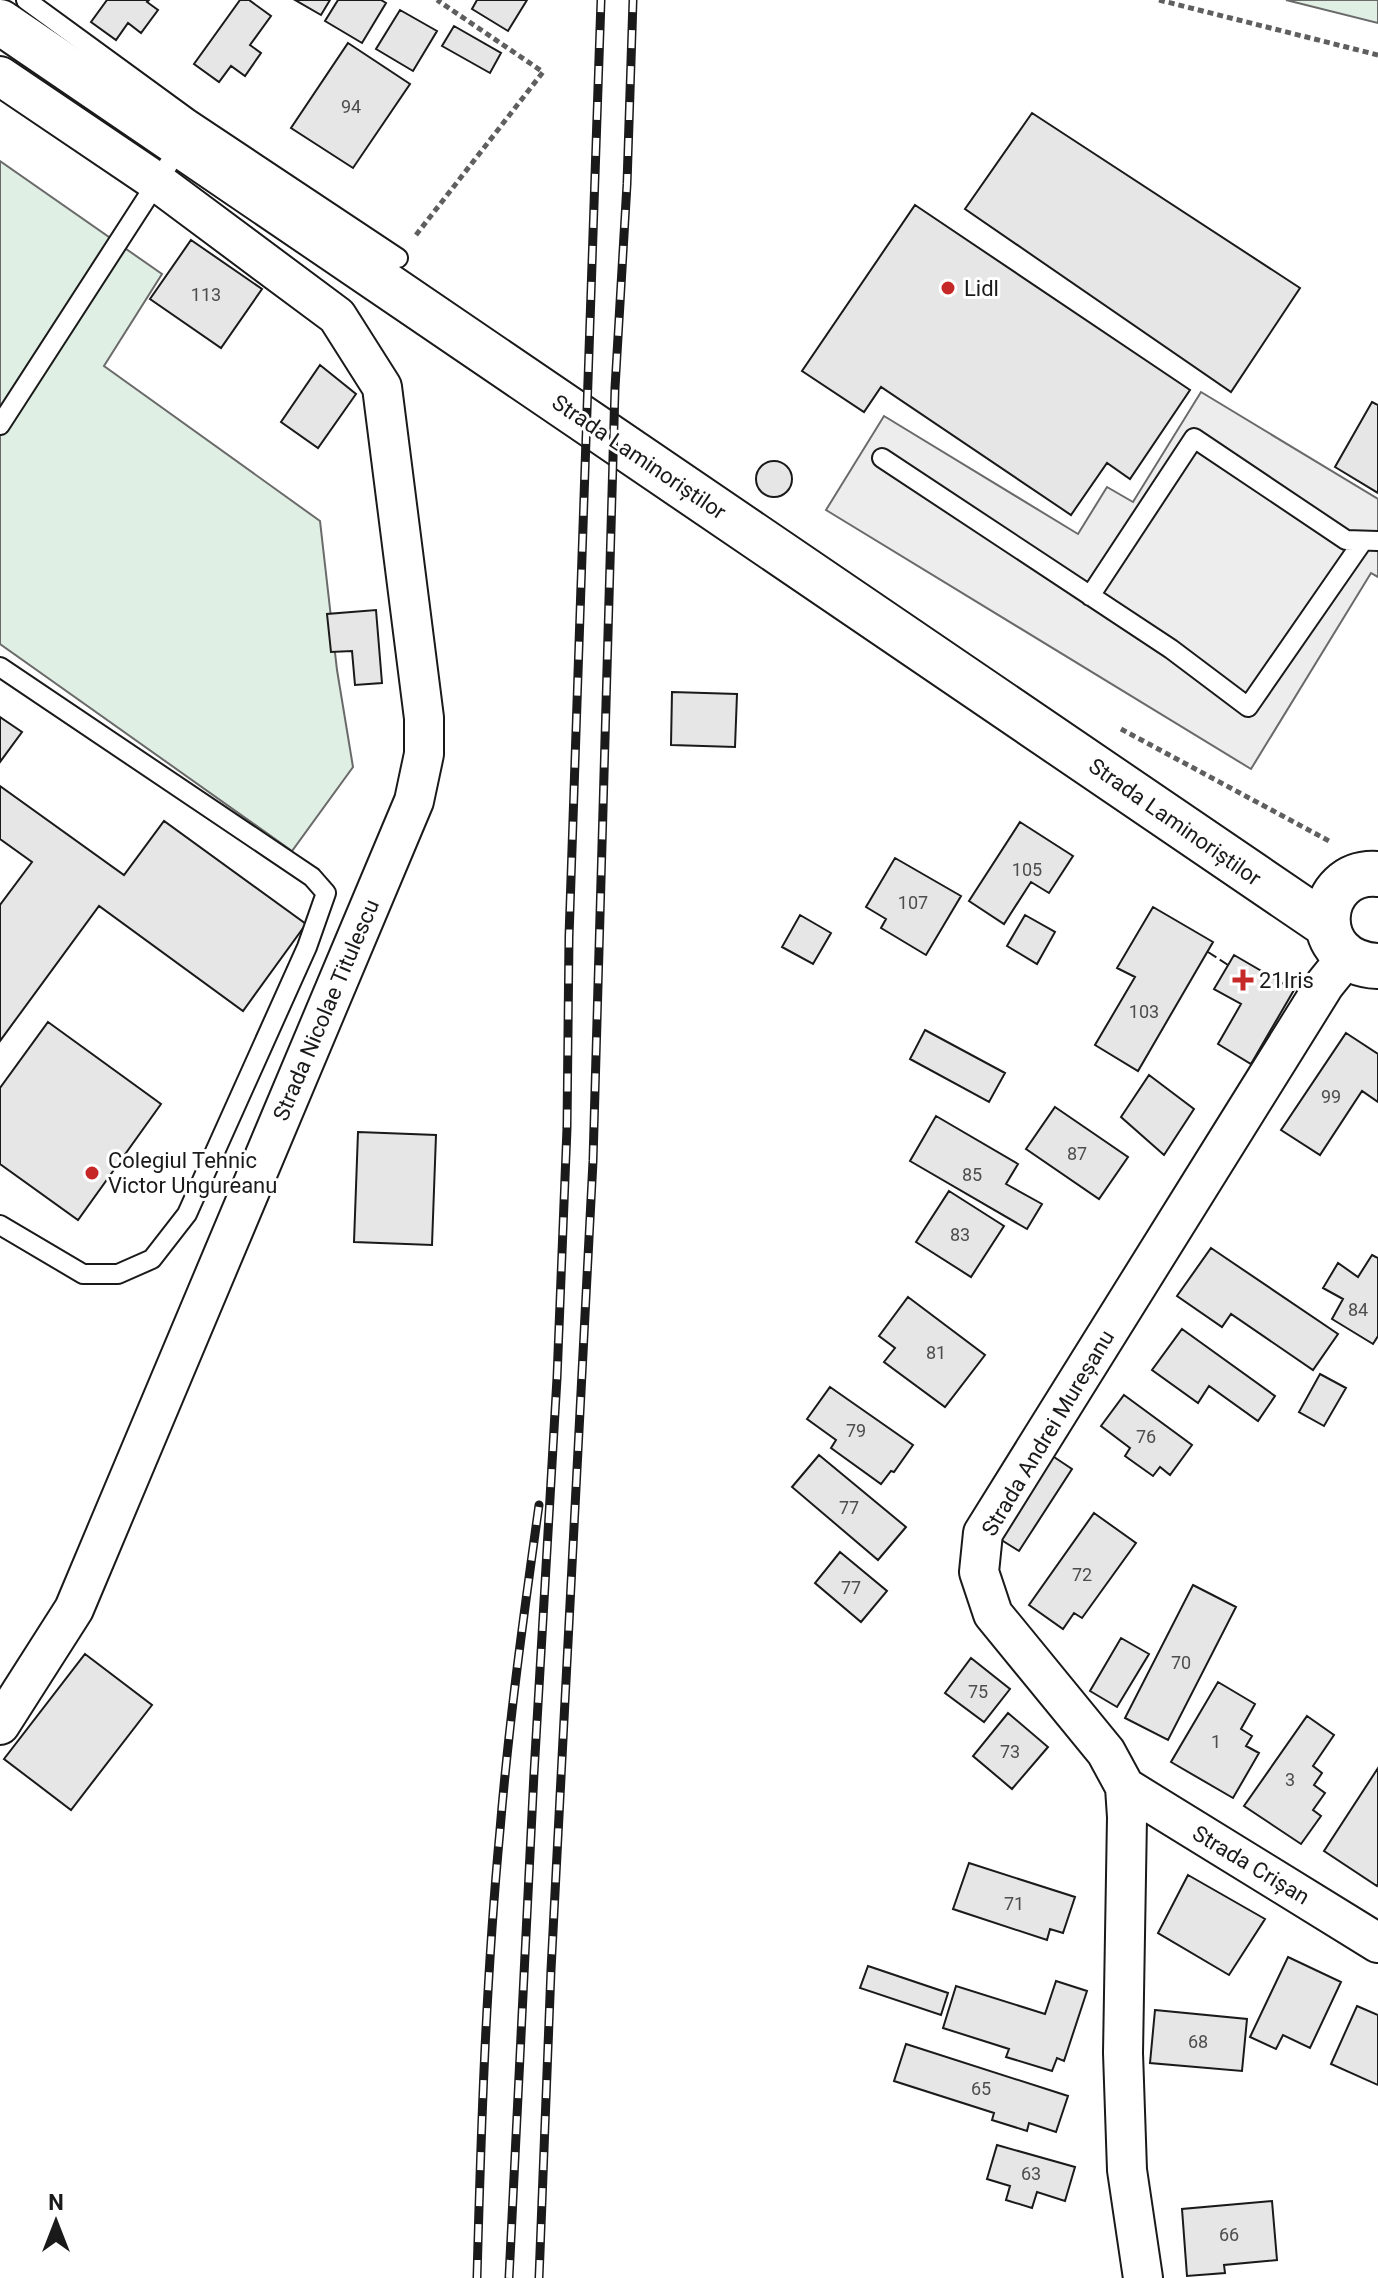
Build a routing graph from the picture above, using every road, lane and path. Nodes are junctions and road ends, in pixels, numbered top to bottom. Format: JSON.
{"nodes":[{"id":1,"x":26,"y":0,"type":"edge"},
{"id":2,"x":437,"y":0,"type":"edge"},
{"id":3,"x":1159,"y":0,"type":"edge"},
{"id":4,"x":0,"y":22,"type":"edge"},
{"id":5,"x":1378,"y":55,"type":"edge"},
{"id":6,"x":0,"y":76,"type":"edge"},
{"id":7,"x":181,"y":145,"type":"junction"},
{"id":8,"x":157,"y":182,"type":"junction"},
{"id":9,"x":398,"y":258,"type":"joint"},
{"id":10,"x":0,"y":425,"type":"edge"},
{"id":11,"x":882,"y":458,"type":"dead end"},
{"id":12,"x":1370,"y":541,"type":"edge"},
{"id":13,"x":1090,"y":596,"type":"junction"},
{"id":14,"x":0,"y":667,"type":"edge"},
{"id":15,"x":1357,"y":928,"type":"edge"},
{"id":16,"x":0,"y":1225,"type":"edge"},
{"id":17,"x":0,"y":1725,"type":"edge"},
{"id":18,"x":1125,"y":1787,"type":"junction"},
{"id":19,"x":1378,"y":1943,"type":"edge"},
{"id":20,"x":1143,"y":2278,"type":"edge"}],
"edges":[{"from":1,"to":9,"type":"lane"},
{"from":2,"to":9,"type":"path"},
{"from":3,"to":5,"type":"path"},
{"from":4,"to":7,"type":"main road","name":"Strada Laminoriștilor"},
{"from":6,"to":8,"type":"street"},
{"from":7,"to":8,"type":"lane"},
{"from":7,"to":15,"type":"main road","name":"Strada Laminoriștilor"},
{"from":8,"to":10,"type":"lane"},
{"from":8,"to":17,"type":"street","name":"Strada Nicolae Titulescu"},
{"from":11,"to":13,"type":"lane"},
{"from":12,"to":13,"type":"lane"},
{"from":12,"to":13,"type":"lane"},
{"from":14,"to":16,"type":"lane"},
{"from":15,"to":18,"type":"street","name":"Strada Andrei Mureșanu"},
{"from":18,"to":19,"type":"street","name":"Strada Crișan"},
{"from":18,"to":20,"type":"street","name":"Strada Andrei Mureșanu"}]}
